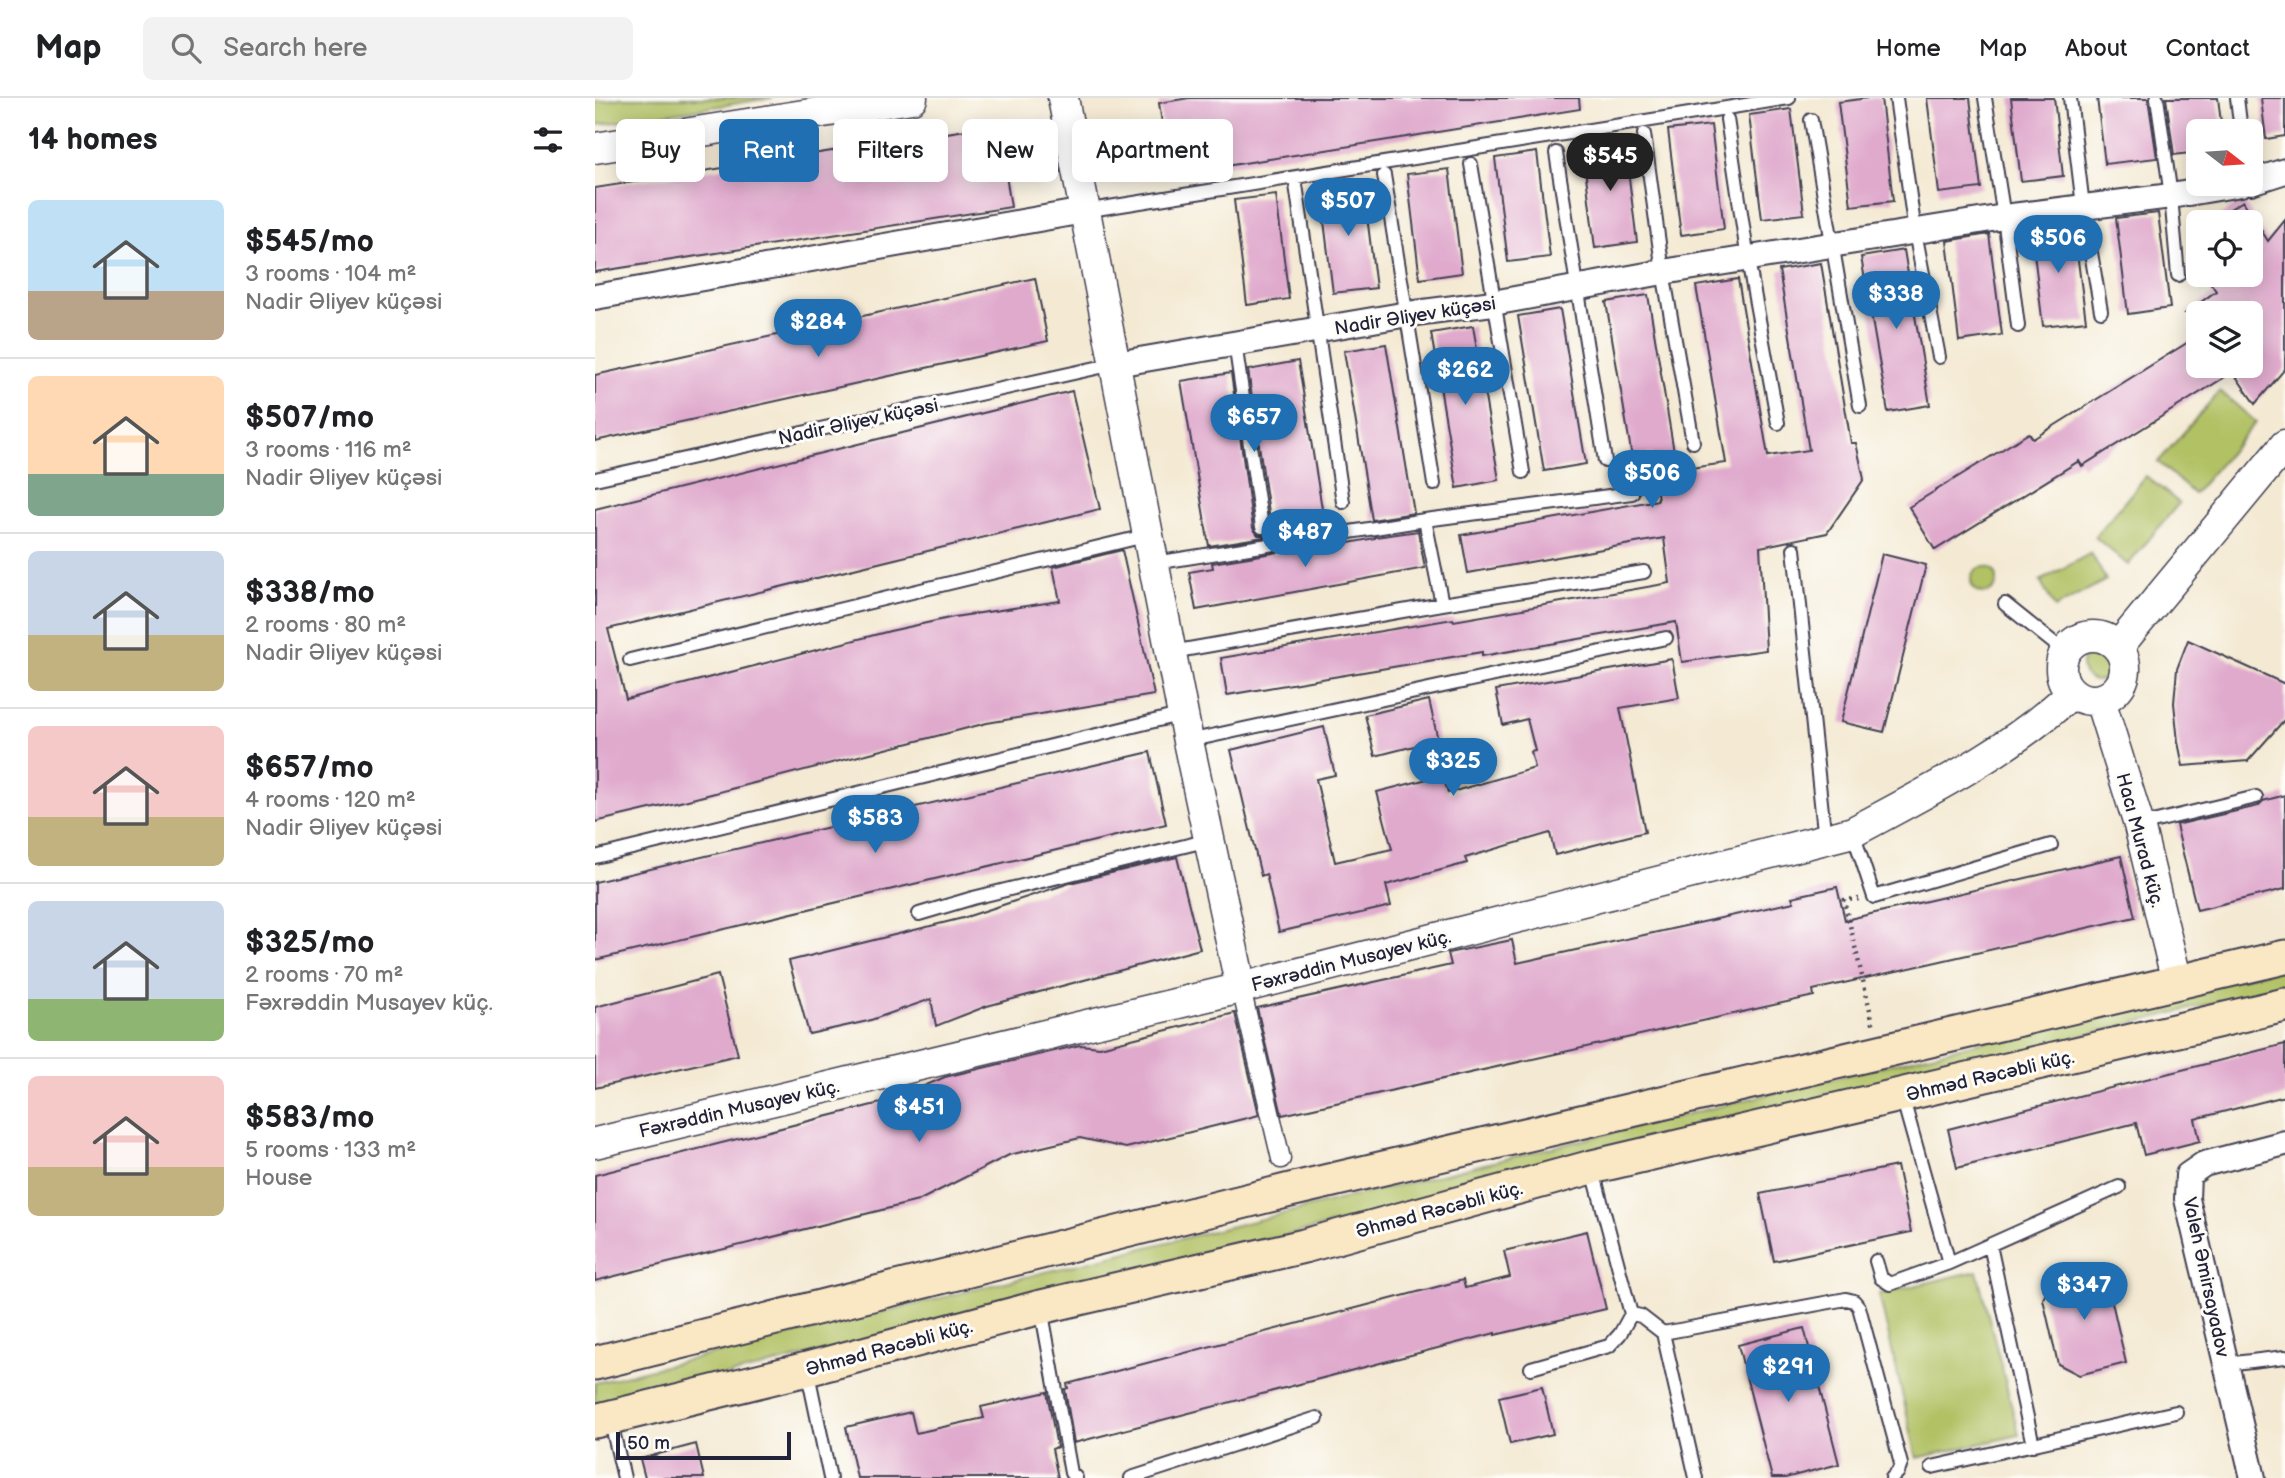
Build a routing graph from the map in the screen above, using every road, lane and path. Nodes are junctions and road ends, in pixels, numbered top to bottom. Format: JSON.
{"nodes":[{"id":1,"x":912,"y":98,"type":"edge"},
{"id":2,"x":1063,"y":98,"type":"edge"},
{"id":3,"x":1789,"y":98,"type":"edge"},
{"id":4,"x":1896,"y":98,"type":"edge"},
{"id":5,"x":1985,"y":98,"type":"edge"},
{"id":6,"x":2070,"y":98,"type":"edge"},
{"id":7,"x":2157,"y":98,"type":"edge"},
{"id":8,"x":2237,"y":98,"type":"edge"},
{"id":9,"x":1727,"y":119,"type":"dead end"},
{"id":10,"x":2240,"y":119,"type":"edge"},
{"id":11,"x":1811,"y":120,"type":"dead end"},
{"id":12,"x":1644,"y":134,"type":"dead end"},
{"id":13,"x":595,"y":148,"type":"edge"},
{"id":14,"x":1556,"y":153,"type":"dead end"},
{"id":15,"x":1471,"y":164,"type":"dead end"},
{"id":16,"x":2285,"y":171,"type":"edge"},
{"id":17,"x":1384,"y":175,"type":"dead end"},
{"id":18,"x":2263,"y":178,"type":"edge"},
{"id":19,"x":1296,"y":185,"type":"dead end"},
{"id":20,"x":2186,"y":193,"type":"edge"},
{"id":21,"x":2171,"y":196,"type":"junction"},
{"id":22,"x":2083,"y":206,"type":"junction"},
{"id":23,"x":1084,"y":211,"type":"junction"},
{"id":24,"x":2004,"y":217,"type":"junction"},
{"id":25,"x":1915,"y":232,"type":"junction"},
{"id":26,"x":1833,"y":245,"type":"junction"},
{"id":27,"x":1748,"y":260,"type":"junction"},
{"id":28,"x":1663,"y":272,"type":"junction"},
{"id":29,"x":2178,"y":275,"type":"dead end"},
{"id":30,"x":1578,"y":287,"type":"junction"},
{"id":31,"x":595,"y":297,"type":"edge"},
{"id":32,"x":1493,"y":303,"type":"junction"},
{"id":33,"x":2101,"y":311,"type":"dead end"},
{"id":34,"x":1408,"y":314,"type":"junction"},
{"id":35,"x":2018,"y":326,"type":"dead end"},
{"id":36,"x":1318,"y":330,"type":"junction"},
{"id":37,"x":1235,"y":343,"type":"junction"},
{"id":38,"x":1939,"y":357,"type":"dead end"},
{"id":39,"x":1116,"y":364,"type":"junction"},
{"id":40,"x":1860,"y":407,"type":"dead end"},
{"id":41,"x":1778,"y":423,"type":"dead end"},
{"id":42,"x":1693,"y":442,"type":"dead end"},
{"id":43,"x":2285,"y":445,"type":"edge"},
{"id":44,"x":1605,"y":461,"type":"dead end"},
{"id":45,"x":1523,"y":471,"type":"dead end"},
{"id":46,"x":595,"y":479,"type":"edge"},
{"id":47,"x":1434,"y":484,"type":"dead end"},
{"id":48,"x":1632,"y":493,"type":"dead end"},
{"id":49,"x":1343,"y":502,"type":"dead end"},
{"id":50,"x":1425,"y":520,"type":"junction"},
{"id":51,"x":1262,"y":527,"type":"dead end"},
{"id":52,"x":1152,"y":549,"type":"junction"},
{"id":53,"x":1794,"y":549,"type":"dead end"},
{"id":54,"x":1644,"y":572,"type":"dead end"},
{"id":55,"x":1442,"y":604,"type":"junction"},
{"id":56,"x":2005,"y":604,"type":"dead end"},
{"id":57,"x":1666,"y":638,"type":"dead end"},
{"id":58,"x":2118,"y":647,"type":"junction"},
{"id":59,"x":1172,"y":652,"type":"junction"},
{"id":60,"x":2065,"y":652,"type":"junction"},
{"id":61,"x":630,"y":660,"type":"dead end"},
{"id":62,"x":2086,"y":696,"type":"junction"},
{"id":63,"x":1186,"y":728,"type":"junction"},
{"id":64,"x":2256,"y":797,"type":"dead end"},
{"id":65,"x":2139,"y":825,"type":"junction"},
{"id":66,"x":1839,"y":836,"type":"junction"},
{"id":67,"x":1209,"y":839,"type":"junction"},
{"id":68,"x":2051,"y":845,"type":"dead end"},
{"id":69,"x":595,"y":857,"type":"edge"},
{"id":70,"x":1874,"y":898,"type":"junction"},
{"id":71,"x":919,"y":914,"type":"dead end"},
{"id":72,"x":2285,"y":957,"type":"edge"},
{"id":73,"x":2177,"y":982,"type":"junction"},
{"id":74,"x":1241,"y":988,"type":"junction"},
{"id":75,"x":2285,"y":1005,"type":"edge"},
{"id":76,"x":1879,"y":1052,"type":"junction"},
{"id":77,"x":1902,"y":1096,"type":"junction"},
{"id":78,"x":595,"y":1143,"type":"edge"},
{"id":79,"x":2285,"y":1143,"type":"edge"},
{"id":80,"x":1282,"y":1159,"type":"dead end"},
{"id":81,"x":1592,"y":1167,"type":"junction"},
{"id":82,"x":2119,"y":1187,"type":"dead end"},
{"id":83,"x":1990,"y":1245,"type":"junction"},
{"id":84,"x":1876,"y":1261,"type":"dead end"},
{"id":85,"x":1949,"y":1263,"type":"junction"},
{"id":86,"x":1041,"y":1307,"type":"junction"},
{"id":87,"x":1631,"y":1314,"type":"junction"},
{"id":88,"x":1663,"y":1333,"type":"junction"},
{"id":89,"x":2285,"y":1357,"type":"edge"},
{"id":90,"x":595,"y":1363,"type":"edge"},
{"id":91,"x":2226,"y":1364,"type":"junction"},
{"id":92,"x":1531,"y":1368,"type":"dead end"},
{"id":93,"x":807,"y":1369,"type":"junction"},
{"id":94,"x":2176,"y":1412,"type":"dead end"},
{"id":95,"x":1317,"y":1418,"type":"dead end"},
{"id":96,"x":602,"y":1419,"type":"edge"},
{"id":97,"x":2033,"y":1445,"type":"junction"},
{"id":98,"x":1932,"y":1467,"type":"dead end"},
{"id":99,"x":624,"y":1478,"type":"edge"},
{"id":100,"x":830,"y":1478,"type":"edge"},
{"id":101,"x":1076,"y":1478,"type":"edge"},
{"id":102,"x":1131,"y":1478,"type":"edge"},
{"id":103,"x":1696,"y":1478,"type":"edge"},
{"id":104,"x":1892,"y":1478,"type":"edge"},
{"id":105,"x":2253,"y":1478,"type":"edge"}],
"edges":[{"from":1,"to":13,"type":"street"},
{"from":2,"to":23,"type":"street"},
{"from":3,"to":23,"type":"lane"},
{"from":4,"to":25,"type":"lane"},
{"from":5,"to":24,"type":"lane"},
{"from":6,"to":22,"type":"lane"},
{"from":7,"to":21,"type":"lane"},
{"from":8,"to":10,"type":"lane"},
{"from":9,"to":27,"type":"lane"},
{"from":11,"to":26,"type":"lane"},
{"from":12,"to":28,"type":"lane"},
{"from":14,"to":30,"type":"lane"},
{"from":15,"to":32,"type":"lane"},
{"from":16,"to":18,"type":"street"},
{"from":17,"to":34,"type":"lane"},
{"from":19,"to":36,"type":"lane"},
{"from":20,"to":21,"type":"street","name":"Nadir Əliyev küçəsi"},
{"from":21,"to":22,"type":"street","name":"Nadir Əliyev küçəsi"},
{"from":21,"to":29,"type":"lane"},
{"from":22,"to":24,"type":"street","name":"Nadir Əliyev küçəsi"},
{"from":22,"to":33,"type":"lane"},
{"from":23,"to":31,"type":"street"},
{"from":23,"to":39,"type":"street"},
{"from":24,"to":25,"type":"street","name":"Nadir Əliyev küçəsi"},
{"from":24,"to":35,"type":"lane"},
{"from":25,"to":26,"type":"street","name":"Nadir Əliyev küçəsi"},
{"from":25,"to":38,"type":"lane"},
{"from":26,"to":27,"type":"street","name":"Nadir Əliyev küçəsi"},
{"from":26,"to":40,"type":"lane"},
{"from":27,"to":28,"type":"street","name":"Nadir Əliyev küçəsi"},
{"from":27,"to":41,"type":"lane"},
{"from":28,"to":30,"type":"street","name":"Nadir Əliyev küçəsi"},
{"from":28,"to":42,"type":"lane"},
{"from":30,"to":32,"type":"street","name":"Nadir Əliyev küçəsi"},
{"from":30,"to":44,"type":"lane"},
{"from":32,"to":34,"type":"street","name":"Nadir Əliyev küçəsi"},
{"from":32,"to":45,"type":"lane"},
{"from":34,"to":36,"type":"street","name":"Nadir Əliyev küçəsi"},
{"from":34,"to":47,"type":"lane"},
{"from":36,"to":37,"type":"street","name":"Nadir Əliyev küçəsi"},
{"from":36,"to":49,"type":"lane"},
{"from":37,"to":39,"type":"street","name":"Nadir Əliyev küçəsi"},
{"from":37,"to":51,"type":"lane"},
{"from":39,"to":46,"type":"lane","name":"Nadir Əliyev küçəsi"},
{"from":39,"to":52,"type":"street"},
{"from":43,"to":58,"type":"street"},
{"from":48,"to":50,"type":"lane"},
{"from":50,"to":52,"type":"lane"},
{"from":50,"to":55,"type":"lane"},
{"from":52,"to":59,"type":"street"},
{"from":52,"to":61,"type":"lane"},
{"from":53,"to":66,"type":"lane"},
{"from":54,"to":55,"type":"lane"},
{"from":55,"to":59,"type":"lane"},
{"from":56,"to":60,"type":"lane"},
{"from":57,"to":63,"type":"lane"},
{"from":58,"to":60,"type":"street"},
{"from":58,"to":62,"type":"street"},
{"from":59,"to":63,"type":"street"},
{"from":60,"to":62,"type":"street"},
{"from":62,"to":65,"type":"street","name":"Hacı Murad küç."},
{"from":62,"to":66,"type":"street","name":"Fəxrəddin Musayev küç."},
{"from":63,"to":67,"type":"street"},
{"from":63,"to":69,"type":"lane"},
{"from":64,"to":65,"type":"lane"},
{"from":65,"to":73,"type":"street","name":"Hacı Murad küç."},
{"from":66,"to":70,"type":"lane"},
{"from":66,"to":74,"type":"street","name":"Fəxrəddin Musayev küç."},
{"from":67,"to":71,"type":"lane"},
{"from":67,"to":74,"type":"street"},
{"from":68,"to":70,"type":"lane"},
{"from":70,"to":76,"type":"path"},
{"from":72,"to":73,"type":"main road"},
{"from":73,"to":76,"type":"main road"},
{"from":74,"to":78,"type":"street","name":"Fəxrəddin Musayev küç."},
{"from":74,"to":80,"type":"street"},
{"from":75,"to":77,"type":"main road","name":"Əhməd Rəcəbli küç."},
{"from":76,"to":90,"type":"main road"},
{"from":77,"to":81,"type":"main road","name":"Əhməd Rəcəbli küç."},
{"from":77,"to":85,"type":"lane"},
{"from":79,"to":91,"type":"street","name":"Valeh Əmirsayadov"},
{"from":81,"to":86,"type":"main road","name":"Əhməd Rəcəbli küç."},
{"from":81,"to":87,"type":"lane"},
{"from":82,"to":83,"type":"lane"},
{"from":83,"to":85,"type":"lane"},
{"from":83,"to":97,"type":"lane"},
{"from":84,"to":85,"type":"lane"},
{"from":86,"to":93,"type":"main road","name":"Əhməd Rəcəbli küç."},
{"from":86,"to":101,"type":"lane"},
{"from":87,"to":88,"type":"lane"},
{"from":87,"to":92,"type":"lane"},
{"from":88,"to":103,"type":"lane"},
{"from":88,"to":104,"type":"lane"},
{"from":89,"to":91,"type":"lane"},
{"from":91,"to":105,"type":"street","name":"Valeh Əmirsayadov"},
{"from":93,"to":96,"type":"main road","name":"Əhməd Rəcəbli küç."},
{"from":93,"to":100,"type":"lane"},
{"from":94,"to":97,"type":"lane"},
{"from":95,"to":102,"type":"lane"},
{"from":96,"to":99,"type":"lane"},
{"from":97,"to":98,"type":"lane"}]}
